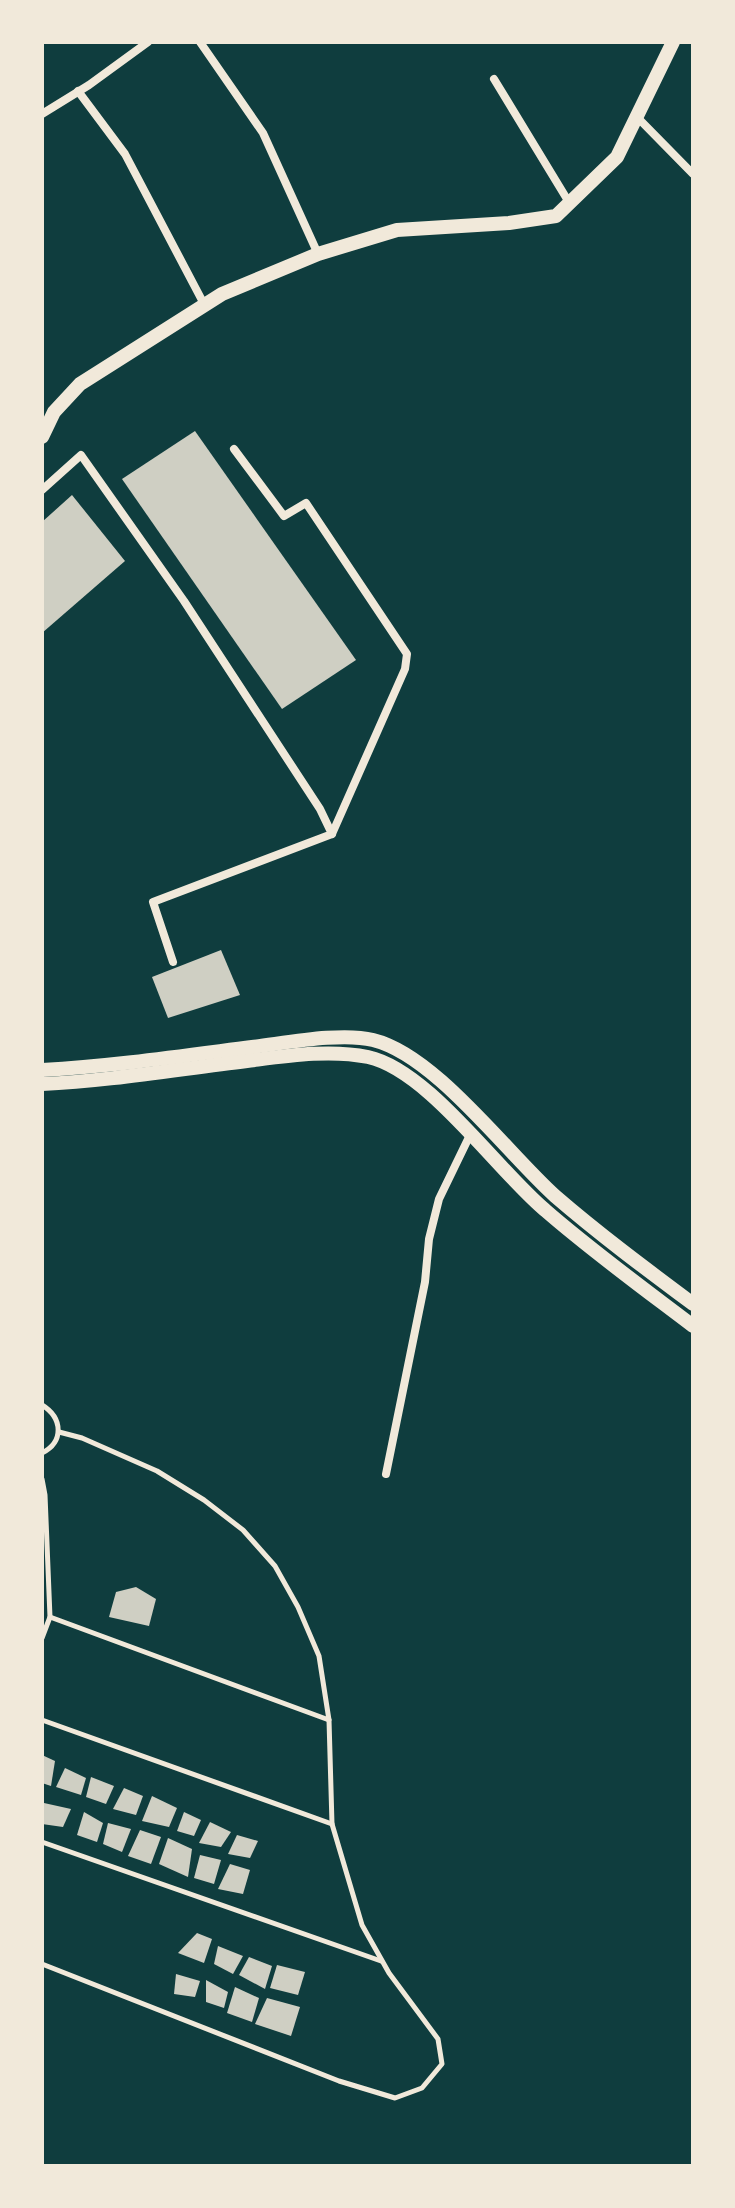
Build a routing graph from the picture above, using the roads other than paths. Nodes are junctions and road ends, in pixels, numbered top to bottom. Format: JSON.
{"nodes":[{"id":1,"x":148,"y":42,"type":"edge"},
{"id":2,"x":200,"y":42,"type":"edge"},
{"id":3,"x":673,"y":42,"type":"edge"},
{"id":4,"x":494,"y":79,"type":"dead end"},
{"id":5,"x":78,"y":91,"type":"junction"},
{"id":6,"x":42,"y":114,"type":"edge"},
{"id":7,"x":637,"y":117,"type":"junction"},
{"id":8,"x":693,"y":174,"type":"edge"},
{"id":9,"x":570,"y":204,"type":"junction"},
{"id":10,"x":318,"y":254,"type":"junction"},
{"id":11,"x":205,"y":307,"type":"junction"},
{"id":12,"x":42,"y":437,"type":"edge"},
{"id":13,"x":234,"y":449,"type":"dead end"},
{"id":14,"x":42,"y":490,"type":"edge"},
{"id":15,"x":332,"y":834,"type":"junction"},
{"id":16,"x":173,"y":962,"type":"dead end"},
{"id":17,"x":42,"y":1070,"type":"edge"},
{"id":18,"x":42,"y":1084,"type":"edge"},
{"id":19,"x":470,"y":1135,"type":"junction"},
{"id":20,"x":693,"y":1304,"type":"edge"},
{"id":21,"x":693,"y":1326,"type":"edge"},
{"id":22,"x":42,"y":1405,"type":"edge"},
{"id":23,"x":59,"y":1432,"type":"junction"},
{"id":24,"x":42,"y":1453,"type":"edge"},
{"id":25,"x":386,"y":1474,"type":"dead end"},
{"id":26,"x":42,"y":1479,"type":"edge"},
{"id":27,"x":50,"y":1617,"type":"junction"},
{"id":28,"x":42,"y":1638,"type":"edge"},
{"id":29,"x":42,"y":1720,"type":"edge"},
{"id":30,"x":329,"y":1720,"type":"junction"},
{"id":31,"x":332,"y":1824,"type":"junction"},
{"id":32,"x":42,"y":1842,"type":"edge"},
{"id":33,"x":382,"y":1961,"type":"junction"},
{"id":34,"x":42,"y":1964,"type":"edge"}],
"edges":[{"from":1,"to":5,"type":"street"},
{"from":2,"to":10,"type":"street"},
{"from":3,"to":7,"type":"main road"},
{"from":4,"to":9,"type":"street"},
{"from":5,"to":6,"type":"street"},
{"from":5,"to":11,"type":"street"},
{"from":7,"to":8,"type":"street"},
{"from":7,"to":9,"type":"main road"},
{"from":9,"to":10,"type":"main road"},
{"from":10,"to":11,"type":"main road"},
{"from":11,"to":12,"type":"main road"},
{"from":13,"to":15,"type":"street"},
{"from":14,"to":15,"type":"street"},
{"from":15,"to":16,"type":"street"},
{"from":17,"to":20,"type":"main road"},
{"from":18,"to":19,"type":"main road"},
{"from":19,"to":21,"type":"main road"},
{"from":19,"to":25,"type":"street"},
{"from":22,"to":23,"type":"lane"},
{"from":23,"to":24,"type":"lane"},
{"from":23,"to":30,"type":"lane"},
{"from":26,"to":27,"type":"lane"},
{"from":27,"to":28,"type":"lane"},
{"from":27,"to":30,"type":"lane"},
{"from":29,"to":31,"type":"lane"},
{"from":30,"to":31,"type":"lane"},
{"from":31,"to":33,"type":"lane"},
{"from":32,"to":33,"type":"lane"},
{"from":33,"to":34,"type":"lane"}]}
